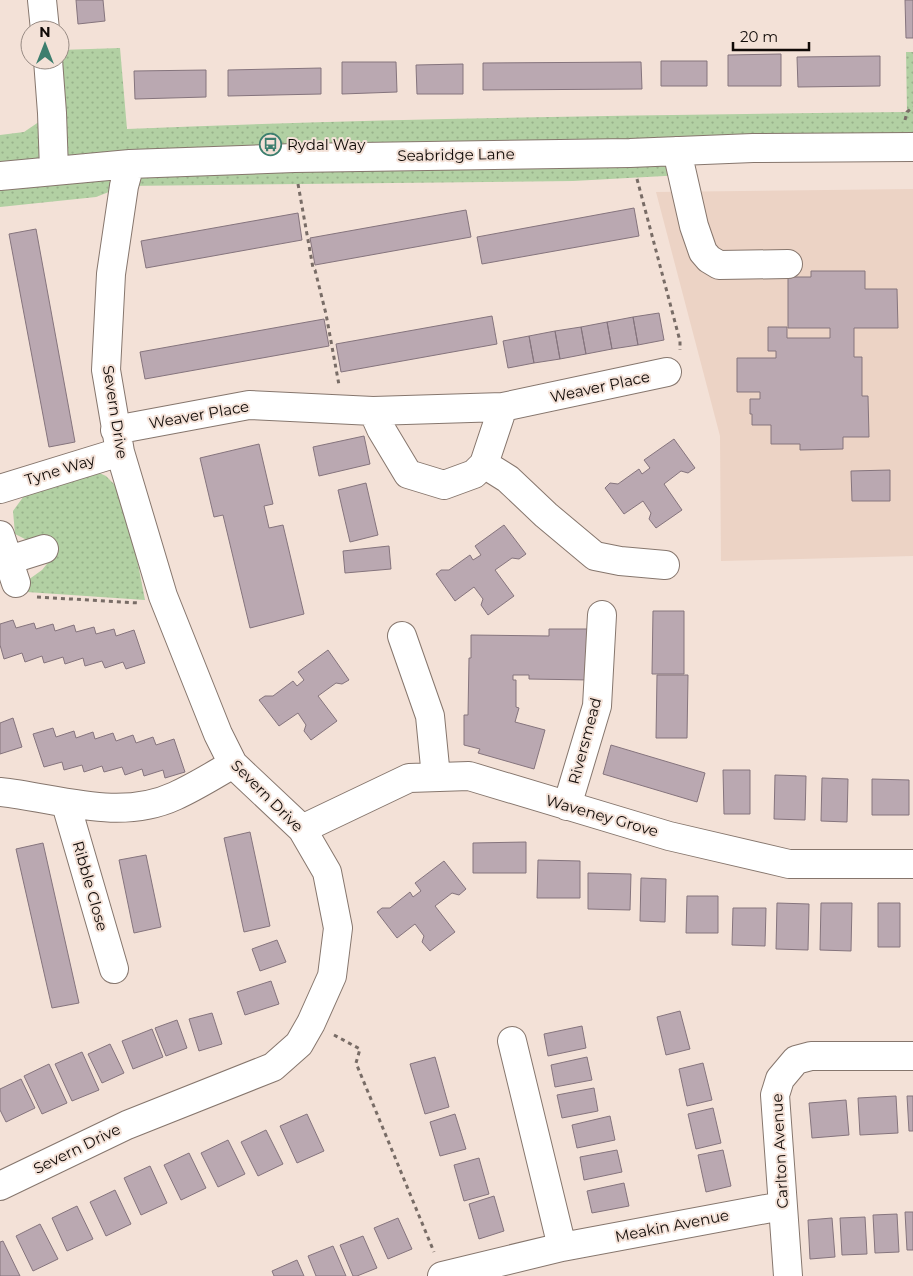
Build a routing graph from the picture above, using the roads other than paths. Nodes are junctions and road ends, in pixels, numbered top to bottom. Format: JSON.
{"nodes":[{"id":1,"x":42,"y":0,"type":"edge"},
{"id":2,"x":44,"y":20,"type":"edge"},
{"id":3,"x":49,"y":70,"type":"edge"},
{"id":4,"x":913,"y":147,"type":"edge"},
{"id":5,"x":677,"y":151,"type":"junction"},
{"id":6,"x":130,"y":164,"type":"junction"},
{"id":7,"x":54,"y":170,"type":"junction"},
{"id":8,"x":0,"y":176,"type":"edge"},
{"id":9,"x":788,"y":264,"type":"dead end"},
{"id":10,"x":667,"y":372,"type":"road end"},
{"id":11,"x":503,"y":407,"type":"junction"},
{"id":12,"x":373,"y":411,"type":"junction"},
{"id":13,"x":117,"y":441,"type":"junction"},
{"id":14,"x":484,"y":464,"type":"junction"},
{"id":15,"x":0,"y":489,"type":"edge"},
{"id":16,"x":44,"y":549,"type":"dead end"},
{"id":17,"x":8,"y":559,"type":"edge"},
{"id":18,"x":665,"y":565,"type":"dead end"},
{"id":19,"x":602,"y":615,"type":"dead end"},
{"id":20,"x":402,"y":636,"type":"dead end"},
{"id":21,"x":233,"y":764,"type":"junction"},
{"id":22,"x":436,"y":777,"type":"junction"},
{"id":23,"x":0,"y":792,"type":"edge"},
{"id":24,"x":66,"y":804,"type":"junction"},
{"id":25,"x":567,"y":806,"type":"junction"},
{"id":26,"x":302,"y":829,"type":"junction"},
{"id":27,"x":913,"y":864,"type":"edge"},
{"id":28,"x":114,"y":969,"type":"dead end"},
{"id":29,"x":512,"y":1041,"type":"dead end"},
{"id":30,"x":913,"y":1056,"type":"edge"},
{"id":31,"x":0,"y":1186,"type":"edge"},
{"id":32,"x":782,"y":1206,"type":"junction"},
{"id":33,"x":562,"y":1247,"type":"junction"},
{"id":34,"x":443,"y":1276,"type":"edge"},
{"id":35,"x":788,"y":1276,"type":"edge"}],
"edges":[{"from":1,"to":2,"type":"street"},
{"from":3,"to":7,"type":"street"},
{"from":4,"to":5,"type":"street","name":"Seabridge Lane"},
{"from":5,"to":6,"type":"street","name":"Seabridge Lane"},
{"from":5,"to":9,"type":"street"},
{"from":6,"to":7,"type":"street","name":"Seabridge Lane"},
{"from":6,"to":13,"type":"street","name":"Severn Drive"},
{"from":7,"to":8,"type":"street","name":"Seabridge Lane"},
{"from":10,"to":11,"type":"street","name":"Weaver Place"},
{"from":11,"to":12,"type":"street","name":"Weaver Place"},
{"from":11,"to":14,"type":"street"},
{"from":12,"to":13,"type":"street","name":"Weaver Place"},
{"from":12,"to":14,"type":"street"},
{"from":13,"to":15,"type":"street","name":"Tyne Way"},
{"from":13,"to":21,"type":"street","name":"Severn Drive"},
{"from":14,"to":18,"type":"street"},
{"from":16,"to":17,"type":"street"},
{"from":19,"to":25,"type":"street","name":"Riversmead"},
{"from":20,"to":22,"type":"street"},
{"from":21,"to":24,"type":"street"},
{"from":21,"to":26,"type":"street","name":"Severn Drive"},
{"from":22,"to":25,"type":"street","name":"Waveney Grove"},
{"from":22,"to":26,"type":"street","name":"Waveney Grove"},
{"from":23,"to":24,"type":"street"},
{"from":24,"to":28,"type":"street","name":"Ribble Close"},
{"from":25,"to":27,"type":"street","name":"Waveney Grove"},
{"from":26,"to":31,"type":"street","name":"Severn Drive"},
{"from":29,"to":33,"type":"street"},
{"from":30,"to":32,"type":"street","name":"Carlton Avenue"},
{"from":32,"to":33,"type":"street","name":"Meakin Avenue"},
{"from":32,"to":35,"type":"street","name":"Carlton Avenue"},
{"from":33,"to":34,"type":"street","name":"Meakin Avenue"}]}
